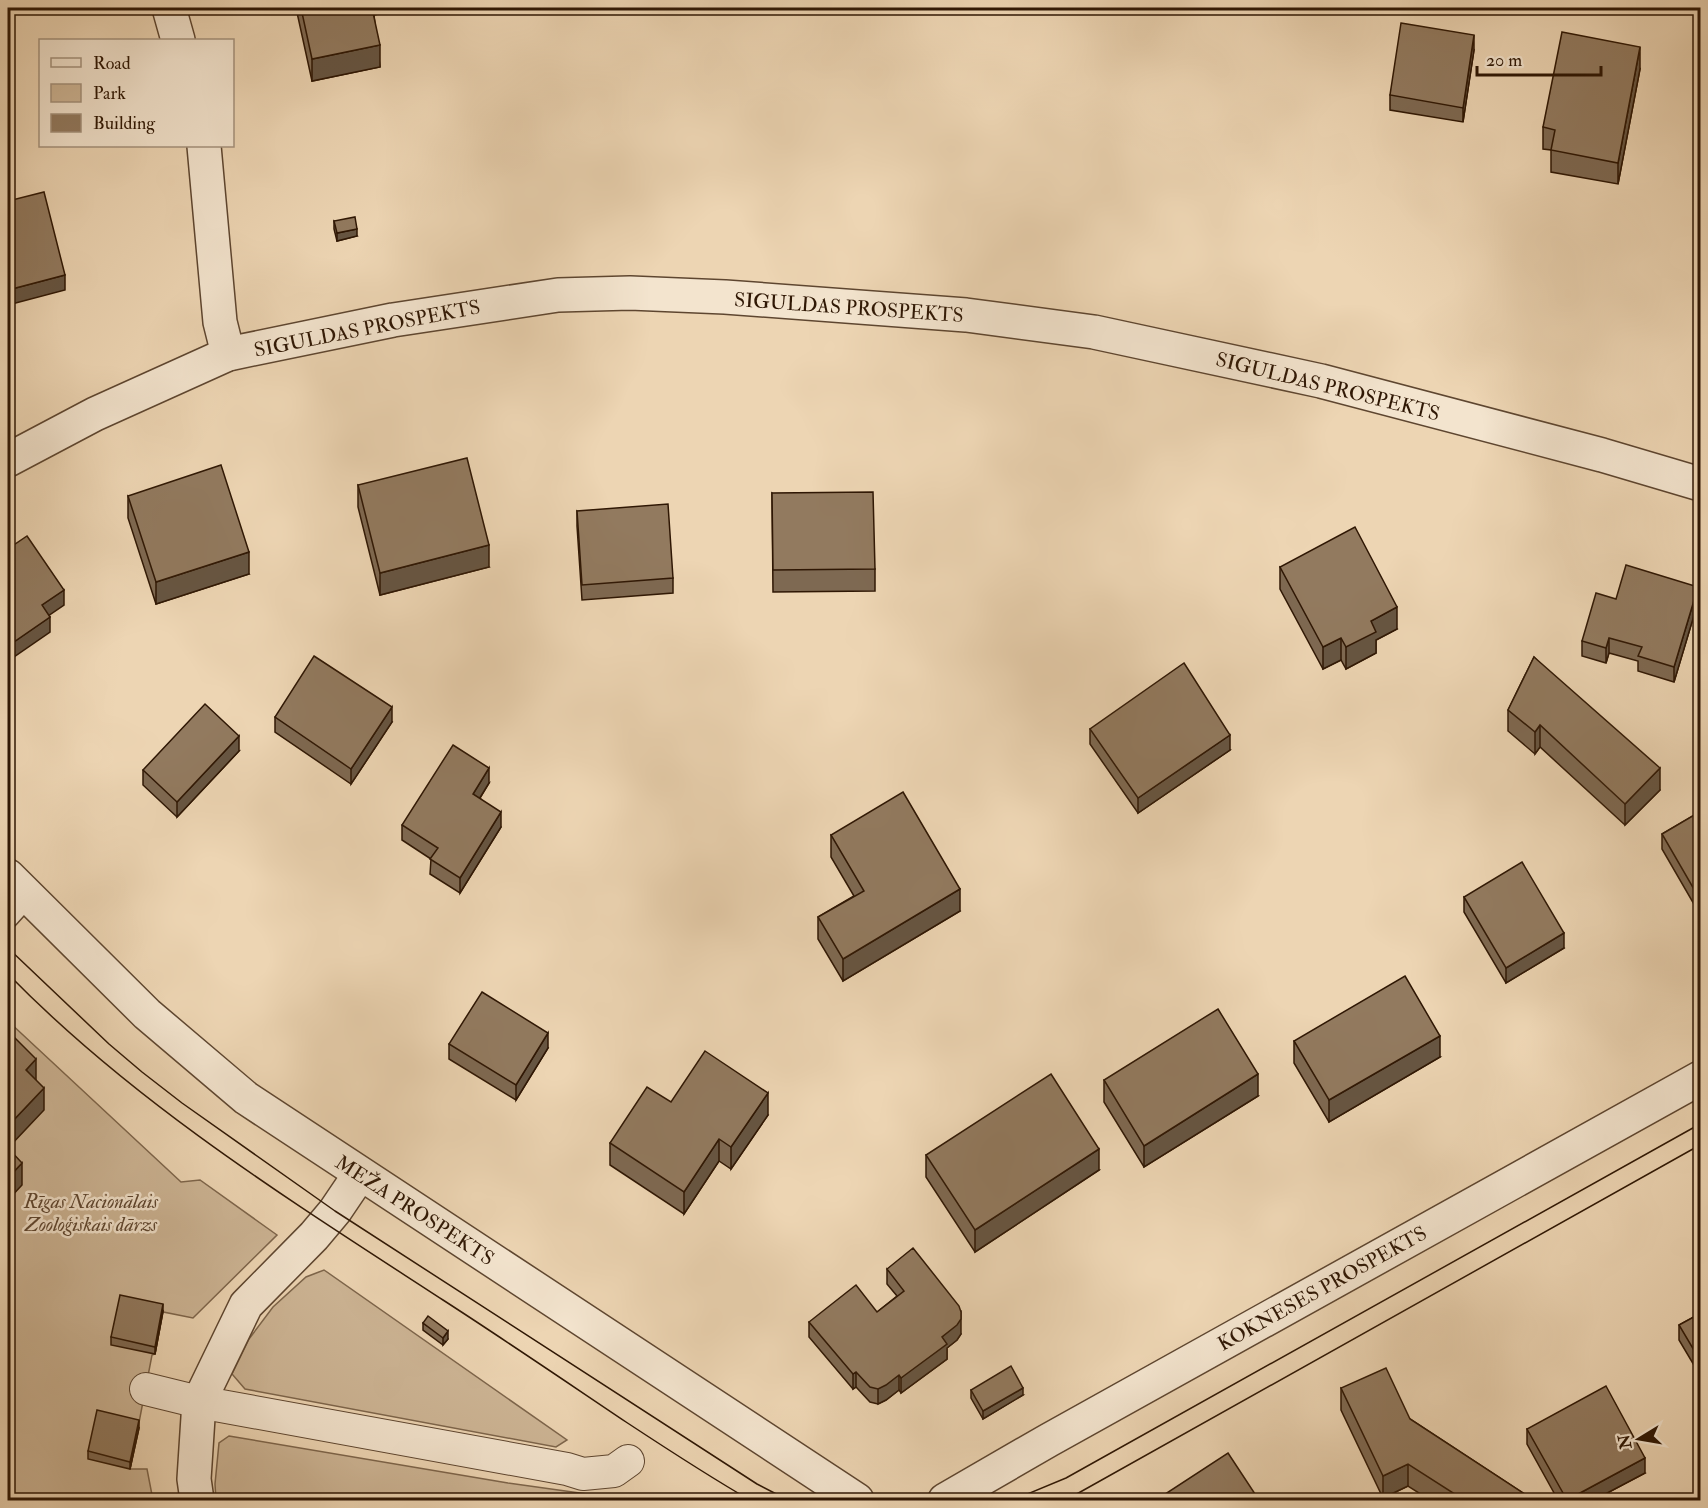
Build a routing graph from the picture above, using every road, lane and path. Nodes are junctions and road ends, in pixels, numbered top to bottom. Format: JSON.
{"nodes":[{"id":1,"x":170,"y":8,"type":"edge"},
{"id":2,"x":178,"y":39,"type":"edge"},
{"id":3,"x":204,"y":147,"type":"edge"},
{"id":4,"x":228,"y":354,"type":"junction"},
{"id":5,"x":8,"y":460,"type":"edge"},
{"id":6,"x":1701,"y":484,"type":"edge"},
{"id":7,"x":14,"y":896,"type":"edge"},
{"id":8,"x":1701,"y":1078,"type":"edge"},
{"id":9,"x":360,"y":1174,"type":"junction"},
{"id":10,"x":146,"y":1389,"type":"dead end"},
{"id":11,"x":199,"y":1402,"type":"junction"},
{"id":12,"x":628,"y":1461,"type":"dead end"},
{"id":13,"x":197,"y":1500,"type":"edge"},
{"id":14,"x":857,"y":1500,"type":"edge"},
{"id":15,"x":945,"y":1500,"type":"edge"}],
"edges":[{"from":1,"to":2,"type":"street"},
{"from":3,"to":4,"type":"street"},
{"from":4,"to":5,"type":"street","name":"SIGULDAS PROSPEKTS"},
{"from":4,"to":6,"type":"street","name":"SIGULDAS PROSPEKTS"},
{"from":7,"to":9,"type":"street","name":"MEŽA PROSPEKTS"},
{"from":8,"to":15,"type":"street","name":"KOKNESES PROSPEKTS"},
{"from":9,"to":11,"type":"street"},
{"from":9,"to":14,"type":"street","name":"MEŽA PROSPEKTS"},
{"from":10,"to":11,"type":"street"},
{"from":11,"to":12,"type":"street"},
{"from":11,"to":13,"type":"street"}]}
